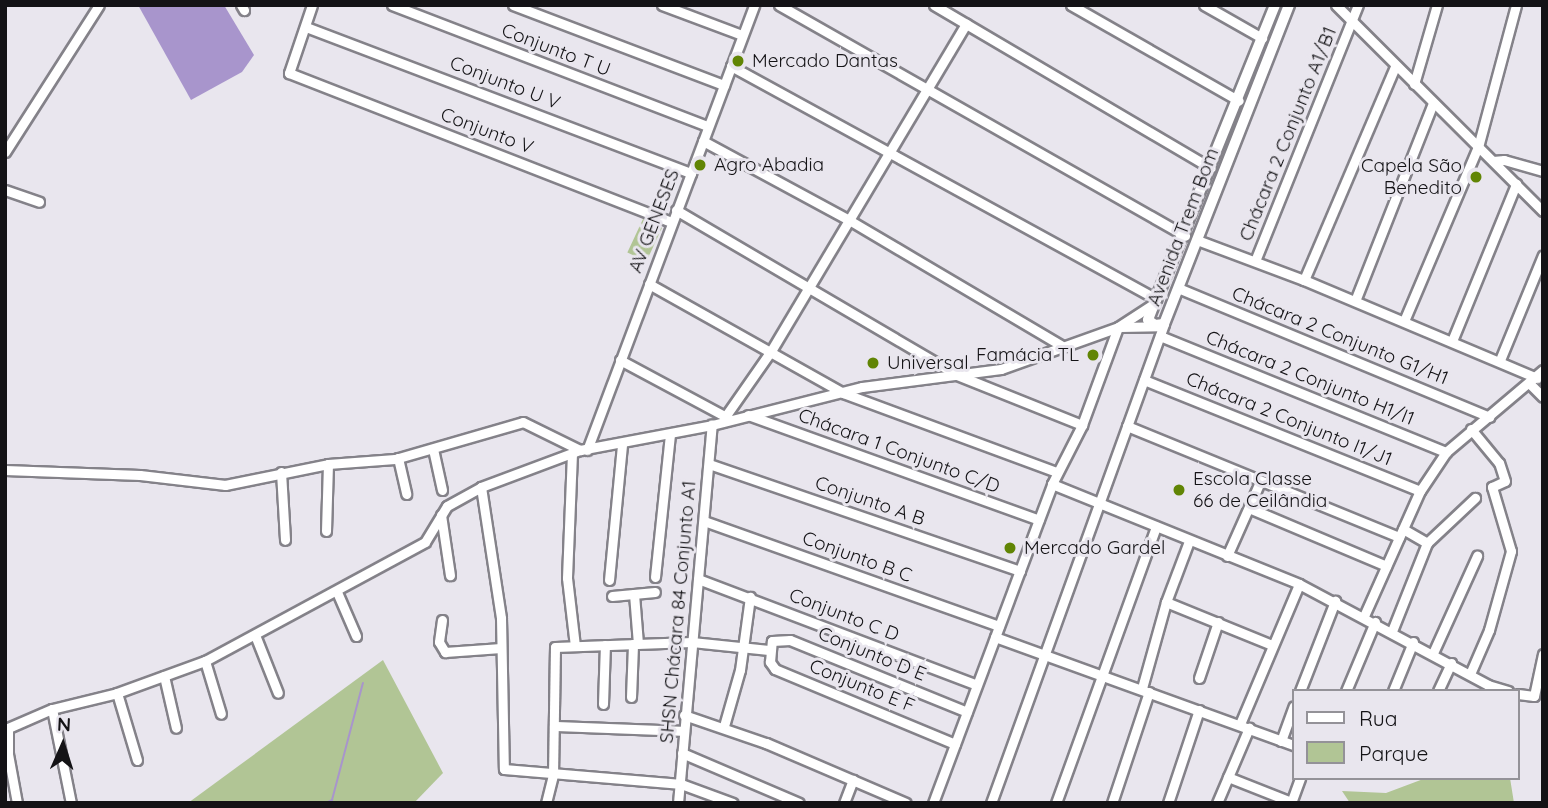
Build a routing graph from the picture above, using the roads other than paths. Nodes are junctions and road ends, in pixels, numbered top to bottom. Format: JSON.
{"nodes":[{"id":1,"x":99,"y":5,"type":"edge"},
{"id":2,"x":313,"y":5,"type":"edge"},
{"id":3,"x":392,"y":5,"type":"edge"},
{"id":4,"x":513,"y":5,"type":"edge"},
{"id":5,"x":662,"y":5,"type":"edge"},
{"id":6,"x":754,"y":5,"type":"edge"},
{"id":7,"x":934,"y":5,"type":"edge"},
{"id":8,"x":1071,"y":5,"type":"edge"},
{"id":9,"x":1204,"y":5,"type":"edge"},
{"id":10,"x":1275,"y":5,"type":"edge"},
{"id":11,"x":1289,"y":5,"type":"edge"},
{"id":12,"x":1336,"y":5,"type":"edge"},
{"id":13,"x":1358,"y":5,"type":"edge"},
{"id":14,"x":1437,"y":5,"type":"edge"},
{"id":15,"x":1516,"y":5,"type":"edge"},
{"id":16,"x":780,"y":6,"type":"edge"},
{"id":17,"x":1353,"y":21,"type":"junction"},
{"id":18,"x":966,"y":24,"type":"junction"},
{"id":19,"x":306,"y":27,"type":"junction"},
{"id":20,"x":742,"y":35,"type":"junction"},
{"id":21,"x":1262,"y":38,"type":"junction"},
{"id":22,"x":731,"y":66,"type":"junction"},
{"id":23,"x":1395,"y":66,"type":"junction"},
{"id":24,"x":724,"y":85,"type":"junction"},
{"id":25,"x":1414,"y":85,"type":"junction"},
{"id":26,"x":926,"y":92,"type":"junction"},
{"id":27,"x":1239,"y":101,"type":"junction"},
{"id":28,"x":1433,"y":103,"type":"junction"},
{"id":29,"x":708,"y":127,"type":"junction"},
{"id":30,"x":703,"y":141,"type":"junction"},
{"id":31,"x":1478,"y":147,"type":"junction"},
{"id":32,"x":5,"y":152,"type":"edge"},
{"id":33,"x":888,"y":154,"type":"junction"},
{"id":34,"x":1493,"y":161,"type":"junction"},
{"id":35,"x":1211,"y":168,"type":"junction"},
{"id":36,"x":1543,"y":171,"type":"edge"},
{"id":37,"x":691,"y":173,"type":"junction"},
{"id":38,"x":1516,"y":184,"type":"junction"},
{"id":39,"x":5,"y":190,"type":"edge"},
{"id":40,"x":39,"y":202,"type":"dead end"},
{"id":41,"x":676,"y":210,"type":"junction"},
{"id":42,"x":1543,"y":211,"type":"edge"},
{"id":43,"x":849,"y":220,"type":"junction"},
{"id":44,"x":672,"y":222,"type":"junction"},
{"id":45,"x":1185,"y":236,"type":"junction"},
{"id":46,"x":1196,"y":240,"type":"junction"},
{"id":47,"x":1543,"y":255,"type":"edge"},
{"id":48,"x":1255,"y":261,"type":"junction"},
{"id":49,"x":1304,"y":280,"type":"junction"},
{"id":50,"x":649,"y":284,"type":"junction"},
{"id":51,"x":810,"y":285,"type":"junction"},
{"id":52,"x":1178,"y":288,"type":"junction"},
{"id":53,"x":1155,"y":301,"type":"junction"},
{"id":54,"x":1355,"y":301,"type":"junction"},
{"id":55,"x":1404,"y":321,"type":"junction"},
{"id":56,"x":1118,"y":327,"type":"junction"},
{"id":57,"x":1161,"y":329,"type":"junction"},
{"id":58,"x":1452,"y":341,"type":"junction"},
{"id":59,"x":1062,"y":346,"type":"junction"},
{"id":60,"x":771,"y":351,"type":"junction"},
{"id":61,"x":620,"y":360,"type":"junction"},
{"id":62,"x":1500,"y":360,"type":"junction"},
{"id":63,"x":957,"y":375,"type":"junction"},
{"id":64,"x":1536,"y":377,"type":"edge"},
{"id":65,"x":1144,"y":380,"type":"junction"},
{"id":66,"x":843,"y":393,"type":"junction"},
{"id":67,"x":1543,"y":397,"type":"edge"},
{"id":68,"x":748,"y":415,"type":"junction"},
{"id":69,"x":728,"y":417,"type":"junction"},
{"id":70,"x":1489,"y":417,"type":"junction"},
{"id":71,"x":712,"y":425,"type":"junction"},
{"id":72,"x":1082,"y":425,"type":"junction"},
{"id":73,"x":1127,"y":426,"type":"junction"},
{"id":74,"x":1471,"y":429,"type":"junction"},
{"id":75,"x":670,"y":433,"type":"junction"},
{"id":76,"x":622,"y":444,"type":"junction"},
{"id":77,"x":433,"y":449,"type":"junction"},
{"id":78,"x":580,"y":451,"type":"junction"},
{"id":79,"x":1446,"y":452,"type":"junction"},
{"id":80,"x":398,"y":458,"type":"junction"},
{"id":81,"x":328,"y":464,"type":"junction"},
{"id":82,"x":709,"y":464,"type":"junction"},
{"id":83,"x":5,"y":470,"type":"edge"},
{"id":84,"x":1058,"y":471,"type":"junction"},
{"id":85,"x":281,"y":472,"type":"junction"},
{"id":86,"x":1260,"y":482,"type":"junction"},
{"id":87,"x":1052,"y":484,"type":"junction"},
{"id":88,"x":481,"y":487,"type":"junction"},
{"id":89,"x":442,"y":490,"type":"dead end"},
{"id":90,"x":1420,"y":491,"type":"junction"},
{"id":91,"x":406,"y":494,"type":"dead end"},
{"id":92,"x":1475,"y":498,"type":"dead end"},
{"id":93,"x":1097,"y":501,"type":"junction"},
{"id":94,"x":1249,"y":508,"type":"junction"},
{"id":95,"x":440,"y":513,"type":"junction"},
{"id":96,"x":1039,"y":520,"type":"junction"},
{"id":97,"x":704,"y":521,"type":"junction"},
{"id":98,"x":1156,"y":526,"type":"junction"},
{"id":99,"x":326,"y":531,"type":"dead end"},
{"id":100,"x":1401,"y":533,"type":"junction"},
{"id":101,"x":285,"y":540,"type":"dead end"},
{"id":102,"x":1189,"y":541,"type":"junction"},
{"id":103,"x":1427,"y":542,"type":"junction"},
{"id":104,"x":1227,"y":556,"type":"junction"},
{"id":105,"x":1477,"y":556,"type":"dead end"},
{"id":106,"x":1386,"y":566,"type":"junction"},
{"id":107,"x":1020,"y":571,"type":"junction"},
{"id":108,"x":450,"y":575,"type":"dead end"},
{"id":109,"x":655,"y":577,"type":"dead end"},
{"id":110,"x":698,"y":579,"type":"junction"},
{"id":111,"x":609,"y":580,"type":"dead end"},
{"id":112,"x":1299,"y":584,"type":"junction"},
{"id":113,"x":337,"y":592,"type":"junction"},
{"id":114,"x":655,"y":592,"type":"dead end"},
{"id":115,"x":634,"y":594,"type":"junction"},
{"id":116,"x":612,"y":596,"type":"dead end"},
{"id":117,"x":750,"y":597,"type":"junction"},
{"id":118,"x":1335,"y":601,"type":"junction"},
{"id":119,"x":1166,"y":602,"type":"junction"},
{"id":120,"x":1364,"y":617,"type":"junction"},
{"id":121,"x":442,"y":620,"type":"dead end"},
{"id":122,"x":1218,"y":622,"type":"junction"},
{"id":123,"x":1375,"y":622,"type":"junction"},
{"id":124,"x":999,"y":626,"type":"junction"},
{"id":125,"x":1392,"y":631,"type":"junction"},
{"id":126,"x":255,"y":635,"type":"junction"},
{"id":127,"x":356,"y":636,"type":"dead end"},
{"id":128,"x":995,"y":638,"type":"junction"},
{"id":129,"x":692,"y":642,"type":"junction"},
{"id":130,"x":1413,"y":642,"type":"junction"},
{"id":131,"x":635,"y":644,"type":"junction"},
{"id":132,"x":605,"y":645,"type":"junction"},
{"id":133,"x":1272,"y":645,"type":"junction"},
{"id":134,"x":575,"y":646,"type":"junction"},
{"id":135,"x":743,"y":647,"type":"junction"},
{"id":136,"x":501,"y":649,"type":"junction"},
{"id":137,"x":769,"y":650,"type":"junction"},
{"id":138,"x":1433,"y":653,"type":"junction"},
{"id":139,"x":1543,"y":654,"type":"edge"},
{"id":140,"x":1041,"y":656,"type":"junction"},
{"id":141,"x":205,"y":661,"type":"junction"},
{"id":142,"x":1451,"y":663,"type":"junction"},
{"id":143,"x":1470,"y":674,"type":"junction"},
{"id":144,"x":1102,"y":675,"type":"junction"},
{"id":145,"x":163,"y":676,"type":"junction"},
{"id":146,"x":1199,"y":678,"type":"dead end"},
{"id":147,"x":977,"y":685,"type":"junction"},
{"id":148,"x":1301,"y":689,"type":"edge"},
{"id":149,"x":1347,"y":689,"type":"edge"},
{"id":150,"x":1394,"y":689,"type":"edge"},
{"id":151,"x":1439,"y":689,"type":"edge"},
{"id":152,"x":1501,"y":689,"type":"edge"},
{"id":153,"x":1146,"y":690,"type":"junction"},
{"id":154,"x":117,"y":693,"type":"junction"},
{"id":155,"x":278,"y":693,"type":"dead end"},
{"id":156,"x":1520,"y":694,"type":"edge"},
{"id":157,"x":631,"y":697,"type":"dead end"},
{"id":158,"x":1538,"y":697,"type":"edge"},
{"id":159,"x":603,"y":704,"type":"dead end"},
{"id":160,"x":52,"y":709,"type":"junction"},
{"id":161,"x":1199,"y":710,"type":"junction"},
{"id":162,"x":1292,"y":711,"type":"edge"},
{"id":163,"x":967,"y":712,"type":"junction"},
{"id":164,"x":221,"y":714,"type":"dead end"},
{"id":165,"x":684,"y":715,"type":"junction"},
{"id":166,"x":554,"y":726,"type":"junction"},
{"id":167,"x":724,"y":726,"type":"junction"},
{"id":168,"x":1245,"y":726,"type":"junction"},
{"id":169,"x":176,"y":728,"type":"dead end"},
{"id":170,"x":682,"y":731,"type":"junction"},
{"id":171,"x":1281,"y":741,"type":"junction"},
{"id":172,"x":955,"y":744,"type":"junction"},
{"id":173,"x":1292,"y":744,"type":"edge"},
{"id":174,"x":681,"y":753,"type":"junction"},
{"id":175,"x":137,"y":760,"type":"dead end"},
{"id":176,"x":553,"y":775,"type":"junction"},
{"id":177,"x":1228,"y":777,"type":"junction"},
{"id":178,"x":853,"y":780,"type":"junction"},
{"id":179,"x":1299,"y":780,"type":"edge"},
{"id":180,"x":681,"y":784,"type":"junction"},
{"id":181,"x":1291,"y":802,"type":"edge"},
{"id":182,"x":17,"y":803,"type":"edge"},
{"id":183,"x":71,"y":803,"type":"edge"},
{"id":184,"x":546,"y":803,"type":"edge"},
{"id":185,"x":678,"y":803,"type":"edge"},
{"id":186,"x":733,"y":803,"type":"edge"},
{"id":187,"x":799,"y":803,"type":"edge"},
{"id":188,"x":844,"y":803,"type":"edge"},
{"id":189,"x":906,"y":803,"type":"edge"},
{"id":190,"x":933,"y":803,"type":"edge"},
{"id":191,"x":991,"y":803,"type":"edge"},
{"id":192,"x":1056,"y":803,"type":"edge"},
{"id":193,"x":1112,"y":803,"type":"edge"},
{"id":194,"x":1168,"y":803,"type":"edge"},
{"id":195,"x":1217,"y":803,"type":"edge"}],
"edges":[{"from":1,"to":32,"type":"street"},
{"from":2,"to":19,"type":"street"},
{"from":3,"to":29,"type":"street","name":"Conjunto T U"},
{"from":4,"to":24,"type":"street"},
{"from":5,"to":20,"type":"street"},
{"from":6,"to":20,"type":"street","name":"AV GENESES"},
{"from":7,"to":18,"type":"street"},
{"from":8,"to":27,"type":"street"},
{"from":9,"to":21,"type":"street"},
{"from":10,"to":21,"type":"street","name":"Avenida Trem Bom"},
{"from":11,"to":46,"type":"street","name":"Avenida Trem Bom"},
{"from":12,"to":17,"type":"street"},
{"from":13,"to":17,"type":"street","name":"Chácara 2 Conjunto A1/B1"},
{"from":14,"to":25,"type":"street"},
{"from":15,"to":31,"type":"street"},
{"from":16,"to":26,"type":"street"},
{"from":17,"to":23,"type":"street"},
{"from":17,"to":48,"type":"street","name":"Chácara 2 Conjunto A1/B1"},
{"from":18,"to":26,"type":"street"},
{"from":18,"to":35,"type":"street"},
{"from":19,"to":37,"type":"street","name":"Conjunto U V"},
{"from":19,"to":44,"type":"street","name":"Conjunto V"},
{"from":20,"to":22,"type":"street","name":"AV GENESES"},
{"from":21,"to":27,"type":"street","name":"Avenida Trem Bom"},
{"from":22,"to":24,"type":"street","name":"AV GENESES"},
{"from":22,"to":33,"type":"street"},
{"from":23,"to":25,"type":"street"},
{"from":23,"to":49,"type":"street"},
{"from":24,"to":29,"type":"street","name":"AV GENESES"},
{"from":25,"to":28,"type":"street"},
{"from":26,"to":33,"type":"street"},
{"from":26,"to":45,"type":"street"},
{"from":27,"to":35,"type":"street","name":"Avenida Trem Bom"},
{"from":28,"to":31,"type":"street"},
{"from":28,"to":54,"type":"street"},
{"from":29,"to":30,"type":"street","name":"AV GENESES"},
{"from":30,"to":37,"type":"street","name":"AV GENESES"},
{"from":30,"to":43,"type":"street"},
{"from":31,"to":34,"type":"street"},
{"from":31,"to":55,"type":"street"},
{"from":33,"to":43,"type":"street"},
{"from":33,"to":53,"type":"street"},
{"from":34,"to":36,"type":"street"},
{"from":34,"to":38,"type":"street"},
{"from":35,"to":45,"type":"street","name":"Avenida Trem Bom"},
{"from":37,"to":41,"type":"street","name":"AV GENESES"},
{"from":38,"to":42,"type":"street"},
{"from":38,"to":58,"type":"street"},
{"from":39,"to":40,"type":"street"},
{"from":41,"to":44,"type":"street","name":"AV GENESES"},
{"from":41,"to":51,"type":"street"},
{"from":43,"to":51,"type":"street"},
{"from":43,"to":59,"type":"street"},
{"from":44,"to":50,"type":"street","name":"AV GENESES"},
{"from":45,"to":53,"type":"street","name":"Avenida Trem Bom"},
{"from":46,"to":48,"type":"street"},
{"from":46,"to":52,"type":"street","name":"Avenida Trem Bom"},
{"from":47,"to":62,"type":"street"},
{"from":48,"to":49,"type":"street"},
{"from":49,"to":54,"type":"street"},
{"from":50,"to":60,"type":"street"},
{"from":50,"to":61,"type":"street","name":"AV GENESES"},
{"from":51,"to":60,"type":"street"},
{"from":51,"to":63,"type":"street"},
{"from":52,"to":57,"type":"street","name":"Avenida Trem Bom"},
{"from":52,"to":70,"type":"street","name":"Chácara 2 Conjunto G1/H1"},
{"from":53,"to":56,"type":"street"},
{"from":53,"to":57,"type":"street","name":"Avenida Trem Bom"},
{"from":54,"to":55,"type":"street"},
{"from":55,"to":58,"type":"street"},
{"from":56,"to":57,"type":"street"},
{"from":56,"to":59,"type":"street"},
{"from":56,"to":72,"type":"street"},
{"from":57,"to":65,"type":"street"},
{"from":57,"to":79,"type":"street","name":"Chácara 2 Conjunto H1/I1"},
{"from":58,"to":62,"type":"street"},
{"from":59,"to":63,"type":"street"},
{"from":60,"to":66,"type":"street"},
{"from":60,"to":69,"type":"street"},
{"from":61,"to":69,"type":"street"},
{"from":61,"to":78,"type":"street","name":"AV GENESES"},
{"from":62,"to":64,"type":"street"},
{"from":63,"to":66,"type":"street"},
{"from":63,"to":72,"type":"street"},
{"from":64,"to":67,"type":"street"},
{"from":64,"to":70,"type":"street"},
{"from":65,"to":73,"type":"street"},
{"from":65,"to":90,"type":"street","name":"Chácara 2 Conjunto I1/J1"},
{"from":66,"to":68,"type":"street"},
{"from":66,"to":84,"type":"street"},
{"from":68,"to":69,"type":"street"},
{"from":68,"to":96,"type":"street","name":"Chácara 1 Conjunto C/D"},
{"from":69,"to":71,"type":"street"},
{"from":70,"to":74,"type":"street"},
{"from":71,"to":75,"type":"street"},
{"from":71,"to":82,"type":"street","name":"SHSN Chácara 84 Conjunto A1"},
{"from":72,"to":84,"type":"street"},
{"from":73,"to":86,"type":"street"},
{"from":73,"to":93,"type":"street"},
{"from":74,"to":79,"type":"street"},
{"from":74,"to":143,"type":"street"},
{"from":75,"to":76,"type":"street"},
{"from":75,"to":109,"type":"street"},
{"from":76,"to":78,"type":"street"},
{"from":76,"to":111,"type":"street"},
{"from":77,"to":78,"type":"street"},
{"from":77,"to":80,"type":"street"},
{"from":77,"to":89,"type":"street"},
{"from":78,"to":88,"type":"street"},
{"from":78,"to":134,"type":"street","name":"AV GENESES"},
{"from":79,"to":90,"type":"street"},
{"from":80,"to":81,"type":"street"},
{"from":80,"to":91,"type":"street"},
{"from":81,"to":85,"type":"street"},
{"from":81,"to":99,"type":"street"},
{"from":82,"to":97,"type":"street","name":"SHSN Chácara 84 Conjunto A1"},
{"from":82,"to":107,"type":"street","name":"Conjunto A B"},
{"from":83,"to":85,"type":"street"},
{"from":84,"to":87,"type":"street"},
{"from":85,"to":101,"type":"street"},
{"from":86,"to":94,"type":"street"},
{"from":86,"to":100,"type":"street"},
{"from":87,"to":93,"type":"street"},
{"from":87,"to":96,"type":"street"},
{"from":88,"to":95,"type":"street"},
{"from":88,"to":136,"type":"street"},
{"from":90,"to":100,"type":"street"},
{"from":92,"to":103,"type":"street"},
{"from":93,"to":98,"type":"street"},
{"from":93,"to":140,"type":"street"},
{"from":94,"to":104,"type":"street"},
{"from":94,"to":106,"type":"street"},
{"from":95,"to":108,"type":"street"},
{"from":95,"to":113,"type":"street"},
{"from":96,"to":107,"type":"street"},
{"from":97,"to":110,"type":"street","name":"SHSN Chácara 84 Conjunto A1"},
{"from":97,"to":124,"type":"street","name":"Conjunto B C"},
{"from":98,"to":102,"type":"street"},
{"from":98,"to":144,"type":"street"},
{"from":100,"to":103,"type":"street"},
{"from":100,"to":106,"type":"street"},
{"from":102,"to":104,"type":"street"},
{"from":102,"to":119,"type":"street"},
{"from":103,"to":125,"type":"street"},
{"from":104,"to":112,"type":"street"},
{"from":105,"to":138,"type":"street"},
{"from":106,"to":120,"type":"street"},
{"from":107,"to":124,"type":"street"},
{"from":110,"to":117,"type":"street","name":"Conjunto C D"},
{"from":110,"to":129,"type":"street","name":"SHSN Chácara 84 Conjunto A1"},
{"from":112,"to":118,"type":"street"},
{"from":112,"to":133,"type":"street"},
{"from":113,"to":126,"type":"street"},
{"from":113,"to":127,"type":"street"},
{"from":114,"to":115,"type":"street"},
{"from":115,"to":116,"type":"street"},
{"from":115,"to":131,"type":"street"},
{"from":117,"to":135,"type":"street"},
{"from":117,"to":147,"type":"street","name":"Conjunto C D"},
{"from":118,"to":120,"type":"street"},
{"from":118,"to":148,"type":"street"},
{"from":119,"to":122,"type":"street"},
{"from":119,"to":153,"type":"street"},
{"from":120,"to":123,"type":"street"},
{"from":121,"to":136,"type":"street"},
{"from":122,"to":133,"type":"street"},
{"from":122,"to":146,"type":"street"},
{"from":123,"to":125,"type":"street"},
{"from":123,"to":149,"type":"street"},
{"from":124,"to":128,"type":"street"},
{"from":125,"to":130,"type":"street"},
{"from":126,"to":141,"type":"street"},
{"from":126,"to":155,"type":"street"},
{"from":128,"to":140,"type":"street"},
{"from":128,"to":147,"type":"street"},
{"from":129,"to":131,"type":"street"},
{"from":129,"to":135,"type":"street"},
{"from":129,"to":165,"type":"street","name":"SHSN Chácara 84 Conjunto A1"},
{"from":130,"to":138,"type":"street"},
{"from":130,"to":150,"type":"street"},
{"from":131,"to":132,"type":"street"},
{"from":131,"to":157,"type":"street"},
{"from":132,"to":134,"type":"street"},
{"from":132,"to":159,"type":"street"},
{"from":133,"to":168,"type":"street"},
{"from":134,"to":166,"type":"street"},
{"from":135,"to":137,"type":"street"},
{"from":135,"to":167,"type":"street"},
{"from":136,"to":176,"type":"street"},
{"from":137,"to":163,"type":"street","name":"Conjunto D E"},
{"from":137,"to":172,"type":"street","name":"Conjunto E F"},
{"from":138,"to":142,"type":"street"},
{"from":139,"to":158,"type":"street"},
{"from":140,"to":144,"type":"street"},
{"from":140,"to":191,"type":"street"},
{"from":141,"to":145,"type":"street"},
{"from":141,"to":164,"type":"street"},
{"from":142,"to":143,"type":"street"},
{"from":142,"to":151,"type":"street"},
{"from":143,"to":152,"type":"street"},
{"from":144,"to":153,"type":"street"},
{"from":144,"to":192,"type":"street"},
{"from":145,"to":154,"type":"street"},
{"from":145,"to":169,"type":"street"},
{"from":147,"to":163,"type":"street"},
{"from":153,"to":161,"type":"street"},
{"from":153,"to":193,"type":"street"},
{"from":154,"to":160,"type":"street"},
{"from":154,"to":175,"type":"street"},
{"from":156,"to":158,"type":"street"},
{"from":160,"to":182,"type":"street"},
{"from":160,"to":183,"type":"street"},
{"from":161,"to":168,"type":"street"},
{"from":161,"to":194,"type":"street"},
{"from":162,"to":171,"type":"street"},
{"from":163,"to":172,"type":"street"},
{"from":165,"to":167,"type":"street"},
{"from":165,"to":170,"type":"street","name":"SHSN Chácara 84 Conjunto A1"},
{"from":166,"to":170,"type":"street"},
{"from":166,"to":176,"type":"street"},
{"from":167,"to":178,"type":"street"},
{"from":168,"to":171,"type":"street"},
{"from":168,"to":177,"type":"street"},
{"from":170,"to":174,"type":"street","name":"SHSN Chácara 84 Conjunto A1"},
{"from":171,"to":173,"type":"street"},
{"from":172,"to":190,"type":"street"},
{"from":174,"to":180,"type":"street","name":"SHSN Chácara 84 Conjunto A1"},
{"from":174,"to":187,"type":"street"},
{"from":176,"to":180,"type":"street"},
{"from":176,"to":184,"type":"street"},
{"from":177,"to":181,"type":"street"},
{"from":177,"to":195,"type":"street"},
{"from":178,"to":188,"type":"street"},
{"from":178,"to":189,"type":"street"},
{"from":179,"to":181,"type":"street"},
{"from":180,"to":185,"type":"street","name":"SHSN Chácara 84 Conjunto A1"},
{"from":180,"to":186,"type":"street"}]}
